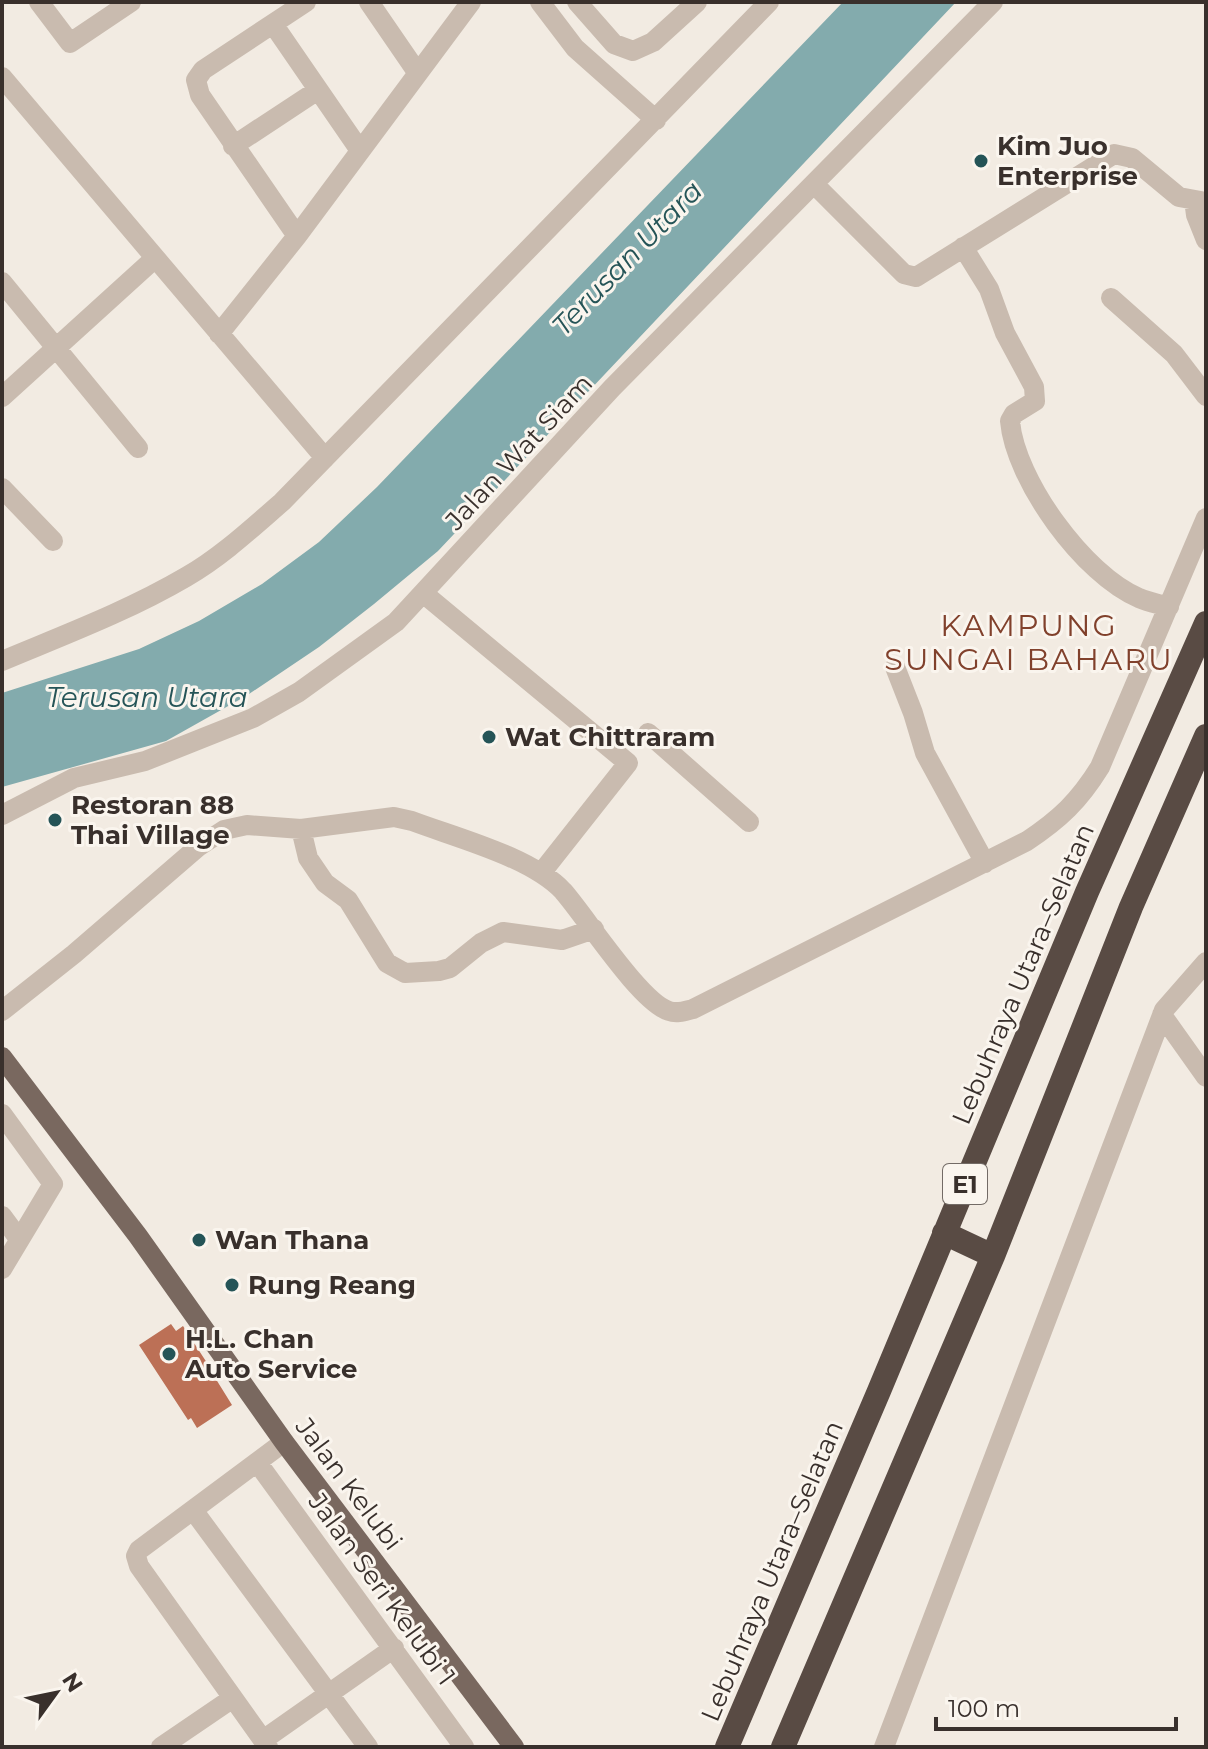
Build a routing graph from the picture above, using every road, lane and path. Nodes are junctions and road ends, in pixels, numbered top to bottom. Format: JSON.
{"nodes":[{"id":1,"x":39,"y":2,"type":"edge"},
{"id":2,"x":131,"y":2,"type":"edge"},
{"id":3,"x":306,"y":2,"type":"edge"},
{"id":4,"x":369,"y":2,"type":"edge"},
{"id":5,"x":471,"y":2,"type":"edge"},
{"id":6,"x":540,"y":2,"type":"edge"},
{"id":7,"x":577,"y":2,"type":"edge"},
{"id":8,"x":697,"y":2,"type":"edge"},
{"id":9,"x":769,"y":2,"type":"edge"},
{"id":10,"x":993,"y":2,"type":"edge"},
{"id":11,"x":273,"y":24,"type":"junction"},
{"id":12,"x":417,"y":72,"type":"junction"},
{"id":13,"x":2,"y":77,"type":"edge"},
{"id":14,"x":318,"y":90,"type":"junction"},
{"id":15,"x":656,"y":120,"type":"junction"},
{"id":16,"x":233,"y":146,"type":"junction"},
{"id":17,"x":359,"y":149,"type":"junction"},
{"id":18,"x":814,"y":184,"type":"junction"},
{"id":19,"x":1200,"y":201,"type":"edge"},
{"id":20,"x":297,"y":236,"type":"junction"},
{"id":21,"x":1206,"y":240,"type":"edge"},
{"id":22,"x":963,"y":247,"type":"junction"},
{"id":23,"x":154,"y":259,"type":"junction"},
{"id":24,"x":2,"y":282,"type":"edge"},
{"id":25,"x":1111,"y":298,"type":"dead end"},
{"id":26,"x":219,"y":334,"type":"junction"},
{"id":27,"x":56,"y":348,"type":"junction"},
{"id":28,"x":1206,"y":396,"type":"edge"},
{"id":29,"x":2,"y":397,"type":"edge"},
{"id":30,"x":138,"y":448,"type":"dead end"},
{"id":31,"x":325,"y":458,"type":"junction"},
{"id":32,"x":2,"y":488,"type":"edge"},
{"id":33,"x":1206,"y":518,"type":"edge"},
{"id":34,"x":53,"y":541,"type":"dead end"},
{"id":35,"x":423,"y":593,"type":"junction"},
{"id":36,"x":1169,"y":607,"type":"junction"},
{"id":37,"x":1206,"y":623,"type":"edge"},
{"id":38,"x":2,"y":661,"type":"edge"},
{"id":39,"x":895,"y":667,"type":"dead end"},
{"id":40,"x":648,"y":733,"type":"dead end"},
{"id":41,"x":1206,"y":736,"type":"edge"},
{"id":42,"x":2,"y":815,"type":"edge"},
{"id":43,"x":749,"y":822,"type":"dead end"},
{"id":44,"x":301,"y":829,"type":"junction"},
{"id":45,"x":985,"y":863,"type":"junction"},
{"id":46,"x":542,"y":872,"type":"junction"},
{"id":47,"x":594,"y":929,"type":"junction"},
{"id":48,"x":1206,"y":962,"type":"edge"},
{"id":49,"x":2,"y":1011,"type":"edge"},
{"id":50,"x":1162,"y":1015,"type":"junction"},
{"id":51,"x":3,"y":1060,"type":"edge"},
{"id":52,"x":1206,"y":1077,"type":"edge"},
{"id":53,"x":2,"y":1114,"type":"edge"},
{"id":54,"x":2,"y":1216,"type":"edge"},
{"id":55,"x":944,"y":1233,"type":"junction"},
{"id":56,"x":19,"y":1239,"type":"junction"},
{"id":57,"x":993,"y":1256,"type":"junction"},
{"id":58,"x":2,"y":1269,"type":"edge"},
{"id":59,"x":284,"y":1442,"type":"junction"},
{"id":60,"x":257,"y":1462,"type":"junction"},
{"id":61,"x":193,"y":1510,"type":"junction"},
{"id":62,"x":394,"y":1648,"type":"junction"},
{"id":63,"x":330,"y":1693,"type":"junction"},
{"id":64,"x":233,"y":1698,"type":"junction"},
{"id":65,"x":265,"y":1744,"type":"edge"},
{"id":66,"x":161,"y":1747,"type":"edge"},
{"id":67,"x":368,"y":1747,"type":"edge"},
{"id":68,"x":464,"y":1747,"type":"edge"},
{"id":69,"x":514,"y":1747,"type":"edge"},
{"id":70,"x":727,"y":1747,"type":"edge"},
{"id":71,"x":783,"y":1747,"type":"edge"},
{"id":72,"x":884,"y":1747,"type":"edge"}],
"edges":[{"from":1,"to":2,"type":"street"},
{"from":3,"to":11,"type":"street"},
{"from":4,"to":12,"type":"street"},
{"from":5,"to":12,"type":"street"},
{"from":6,"to":15,"type":"street"},
{"from":7,"to":8,"type":"street"},
{"from":9,"to":15,"type":"street"},
{"from":10,"to":18,"type":"street","name":"Jalan Wat Siam"},
{"from":11,"to":14,"type":"street"},
{"from":11,"to":16,"type":"street"},
{"from":12,"to":17,"type":"street"},
{"from":13,"to":23,"type":"street"},
{"from":14,"to":16,"type":"street"},
{"from":14,"to":17,"type":"street"},
{"from":15,"to":31,"type":"street"},
{"from":16,"to":20,"type":"street"},
{"from":17,"to":20,"type":"street"},
{"from":18,"to":22,"type":"street"},
{"from":18,"to":35,"type":"street","name":"Jalan Wat Siam"},
{"from":19,"to":21,"type":"street"},
{"from":19,"to":22,"type":"street"},
{"from":20,"to":26,"type":"street"},
{"from":22,"to":36,"type":"street"},
{"from":23,"to":26,"type":"street"},
{"from":23,"to":27,"type":"street"},
{"from":24,"to":27,"type":"street"},
{"from":25,"to":28,"type":"street"},
{"from":26,"to":31,"type":"street"},
{"from":27,"to":29,"type":"street"},
{"from":27,"to":30,"type":"street"},
{"from":31,"to":38,"type":"street"},
{"from":32,"to":34,"type":"street"},
{"from":33,"to":36,"type":"street"},
{"from":35,"to":42,"type":"street","name":"Jalan Wat Siam"},
{"from":35,"to":46,"type":"street"},
{"from":36,"to":45,"type":"street"},
{"from":37,"to":55,"type":"highway","name":"Lebuhraya Utara–Selatan","number":"E1"},
{"from":39,"to":45,"type":"street"},
{"from":40,"to":43,"type":"street"},
{"from":41,"to":57,"type":"highway","number":"E1"},
{"from":44,"to":46,"type":"street"},
{"from":44,"to":47,"type":"street"},
{"from":44,"to":49,"type":"street"},
{"from":45,"to":47,"type":"street"},
{"from":46,"to":47,"type":"street"},
{"from":48,"to":50,"type":"street"},
{"from":50,"to":52,"type":"street"},
{"from":50,"to":72,"type":"street"},
{"from":51,"to":59,"type":"main road","name":"Jalan Kelubi"},
{"from":53,"to":56,"type":"street"},
{"from":54,"to":56,"type":"street"},
{"from":55,"to":57,"type":"highway"},
{"from":55,"to":70,"type":"highway","name":"Lebuhraya Utara–Selatan","number":"E1"},
{"from":56,"to":58,"type":"street"},
{"from":57,"to":71,"type":"highway","number":"E1"},
{"from":59,"to":60,"type":"street"},
{"from":59,"to":69,"type":"main road","name":"Jalan Kelubi"},
{"from":60,"to":61,"type":"street"},
{"from":60,"to":62,"type":"street","name":"Jalan Seri Kelubi 1"},
{"from":61,"to":63,"type":"street"},
{"from":61,"to":64,"type":"street"},
{"from":62,"to":63,"type":"street"},
{"from":62,"to":68,"type":"street","name":"Jalan Seri Kelubi 1"},
{"from":63,"to":65,"type":"street"},
{"from":63,"to":67,"type":"street"},
{"from":64,"to":65,"type":"street"},
{"from":64,"to":66,"type":"street"}]}
